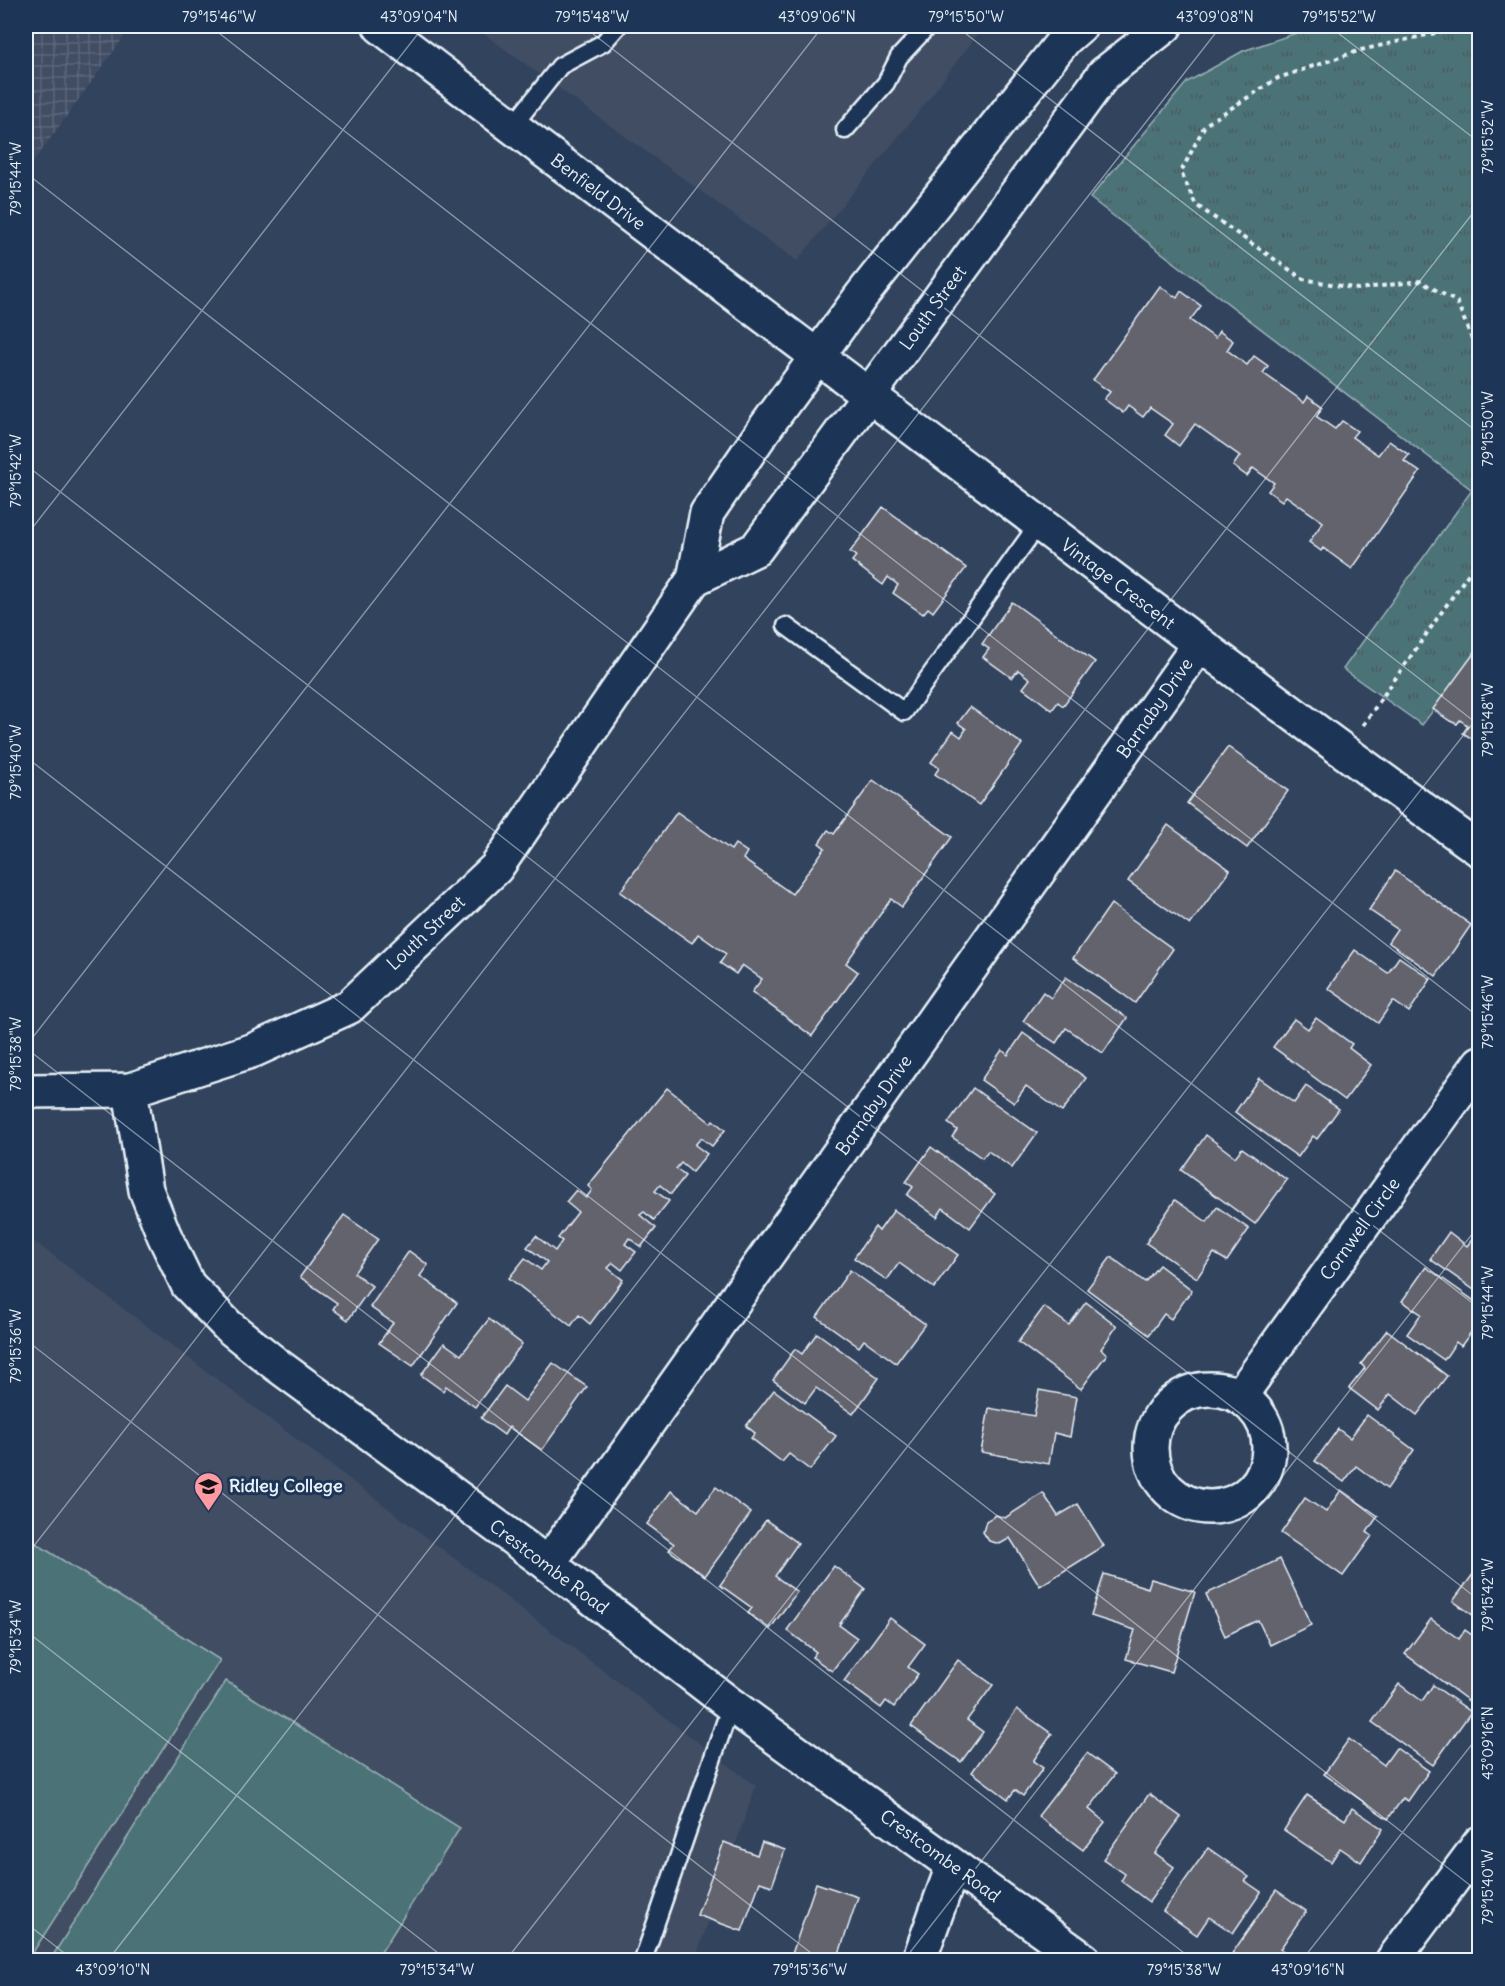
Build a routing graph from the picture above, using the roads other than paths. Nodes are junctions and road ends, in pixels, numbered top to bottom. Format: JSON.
{"nodes":[{"id":1,"x":380,"y":26,"type":"edge"},
{"id":2,"x":618,"y":26,"type":"edge"},
{"id":3,"x":928,"y":26,"type":"edge"},
{"id":4,"x":1080,"y":26,"type":"edge"},
{"id":5,"x":1165,"y":26,"type":"edge"},
{"id":6,"x":512,"y":127,"type":"junction"},
{"id":7,"x":845,"y":130,"type":"dead end"},
{"id":8,"x":817,"y":357,"type":"junction"},
{"id":9,"x":868,"y":396,"type":"junction"},
{"id":10,"x":1039,"y":523,"type":"junction"},
{"id":11,"x":694,"y":579,"type":"junction"},
{"id":12,"x":786,"y":626,"type":"dead end"},
{"id":13,"x":1199,"y":645,"type":"junction"},
{"id":14,"x":1479,"y":850,"type":"edge"},
{"id":15,"x":1479,"y":1063,"type":"edge"},
{"id":16,"x":130,"y":1090,"type":"junction"},
{"id":17,"x":26,"y":1091,"type":"edge"},
{"id":18,"x":1240,"y":1396,"type":"dead end"},
{"id":19,"x":548,"y":1564,"type":"junction"},
{"id":20,"x":731,"y":1705,"type":"junction"},
{"id":21,"x":1479,"y":1843,"type":"edge"},
{"id":22,"x":952,"y":1866,"type":"junction"},
{"id":23,"x":643,"y":1960,"type":"edge"},
{"id":24,"x":919,"y":1960,"type":"edge"},
{"id":25,"x":1084,"y":1960,"type":"edge"},
{"id":26,"x":1393,"y":1960,"type":"edge"}],
"edges":[{"from":1,"to":6,"type":"street","name":"Benfield Drive"},
{"from":2,"to":6,"type":"lane"},
{"from":3,"to":7,"type":"lane"},
{"from":4,"to":8,"type":"street","name":"Louth Street"},
{"from":5,"to":9,"type":"street","name":"Louth Street"},
{"from":6,"to":8,"type":"street","name":"Benfield Drive"},
{"from":8,"to":9,"type":"street","name":"Vintage Crescent"},
{"from":8,"to":11,"type":"street","name":"Louth Street"},
{"from":9,"to":10,"type":"street","name":"Vintage Crescent"},
{"from":9,"to":11,"type":"street","name":"Louth Street"},
{"from":10,"to":12,"type":"lane"},
{"from":10,"to":13,"type":"street","name":"Vintage Crescent"},
{"from":11,"to":16,"type":"street","name":"Louth Street"},
{"from":13,"to":14,"type":"street","name":"Vintage Crescent"},
{"from":13,"to":19,"type":"street","name":"Barnaby Drive"},
{"from":15,"to":18,"type":"street","name":"Cornwell Circle"},
{"from":16,"to":17,"type":"street","name":"Louth Street"},
{"from":16,"to":19,"type":"street","name":"Crestcombe Road"},
{"from":19,"to":20,"type":"street","name":"Crestcombe Road"},
{"from":20,"to":22,"type":"street","name":"Crestcombe Road"},
{"from":20,"to":23,"type":"lane"},
{"from":21,"to":26,"type":"street"},
{"from":22,"to":24,"type":"street"},
{"from":22,"to":25,"type":"street","name":"Crestcombe Road"}]}
